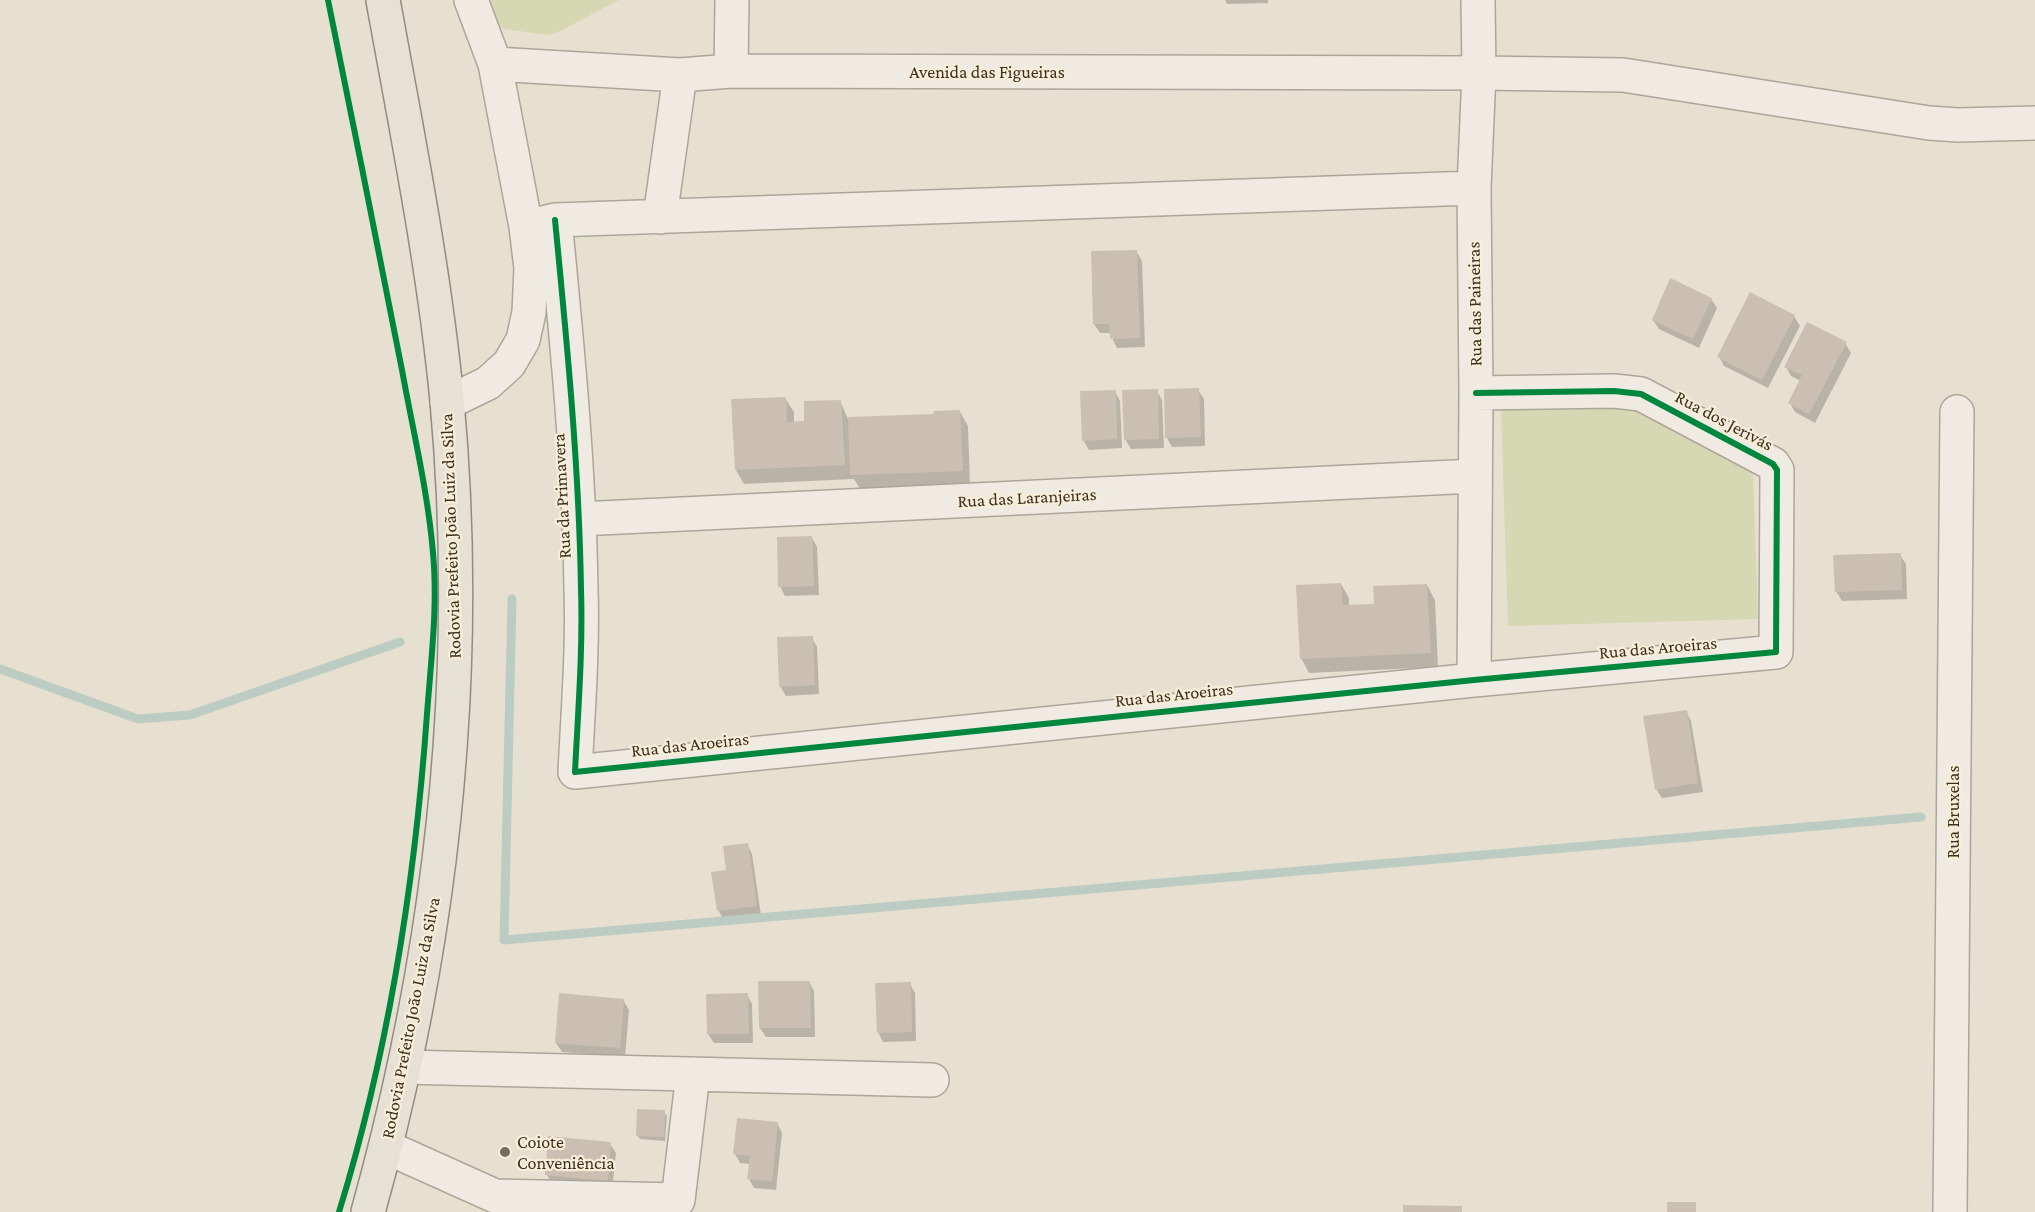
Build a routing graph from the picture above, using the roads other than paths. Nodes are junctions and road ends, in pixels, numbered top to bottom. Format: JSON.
{"nodes":[{"id":1,"x":383,"y":0,"type":"edge"},
{"id":2,"x":471,"y":0,"type":"edge"},
{"id":3,"x":732,"y":0,"type":"edge"},
{"id":4,"x":1478,"y":0,"type":"edge"},
{"id":5,"x":495,"y":64,"type":"junction"},
{"id":6,"x":731,"y":71,"type":"junction"},
{"id":7,"x":1479,"y":73,"type":"junction"},
{"id":8,"x":680,"y":75,"type":"junction"},
{"id":9,"x":2035,"y":123,"type":"edge"},
{"id":10,"x":1474,"y":188,"type":"junction"},
{"id":11,"x":660,"y":217,"type":"junction"},
{"id":12,"x":541,"y":223,"type":"junction"},
{"id":13,"x":1476,"y":393,"type":"junction"},
{"id":14,"x":447,"y":403,"type":"junction"},
{"id":15,"x":1957,"y":412,"type":"dead end"},
{"id":16,"x":1475,"y":476,"type":"junction"},
{"id":17,"x":579,"y":519,"type":"junction"},
{"id":18,"x":1776,"y":652,"type":"joint"},
{"id":19,"x":1474,"y":680,"type":"junction"},
{"id":20,"x":575,"y":772,"type":"joint"},
{"id":21,"x":404,"y":1067,"type":"junction"},
{"id":22,"x":693,"y":1074,"type":"junction"},
{"id":23,"x":932,"y":1080,"type":"dead end"},
{"id":24,"x":386,"y":1147,"type":"junction"},
{"id":25,"x":368,"y":1212,"type":"edge"},
{"id":26,"x":1950,"y":1212,"type":"edge"}],
"edges":[{"from":1,"to":14,"type":"main road","name":"Rodovia Prefeito João Luiz da Silva"},
{"from":2,"to":5,"type":"street"},
{"from":3,"to":6,"type":"street"},
{"from":4,"to":7,"type":"street","name":"Rua das Paineiras"},
{"from":5,"to":8,"type":"street","name":"Avenida das Figueiras"},
{"from":5,"to":12,"type":"street"},
{"from":6,"to":7,"type":"street","name":"Avenida das Figueiras"},
{"from":6,"to":8,"type":"street","name":"Avenida das Figueiras"},
{"from":7,"to":9,"type":"street","name":"Avenida das Figueiras"},
{"from":7,"to":10,"type":"street","name":"Rua das Paineiras"},
{"from":8,"to":11,"type":"street"},
{"from":10,"to":11,"type":"street"},
{"from":10,"to":13,"type":"street","name":"Rua das Paineiras"},
{"from":11,"to":12,"type":"street"},
{"from":12,"to":14,"type":"street"},
{"from":12,"to":17,"type":"street","name":"Rua da Primavera"},
{"from":13,"to":16,"type":"street","name":"Rua das Paineiras"},
{"from":13,"to":18,"type":"street","name":"Rua dos Jerivás"},
{"from":14,"to":21,"type":"main road","name":"Rodovia Prefeito João Luiz da Silva"},
{"from":15,"to":26,"type":"street","name":"Rua Bruxelas"},
{"from":16,"to":17,"type":"street","name":"Rua das Laranjeiras"},
{"from":16,"to":19,"type":"street","name":"Rua das Paineiras"},
{"from":17,"to":20,"type":"street","name":"Rua da Primavera"},
{"from":18,"to":19,"type":"street","name":"Rua das Aroeiras"},
{"from":19,"to":20,"type":"street","name":"Rua das Aroeiras"},
{"from":21,"to":22,"type":"street"},
{"from":21,"to":24,"type":"main road","name":"Rodovia Prefeito João Luiz da Silva"},
{"from":22,"to":23,"type":"street"},
{"from":22,"to":24,"type":"street"},
{"from":24,"to":25,"type":"main road","name":"Rodovia Prefeito João Luiz da Silva"}]}
